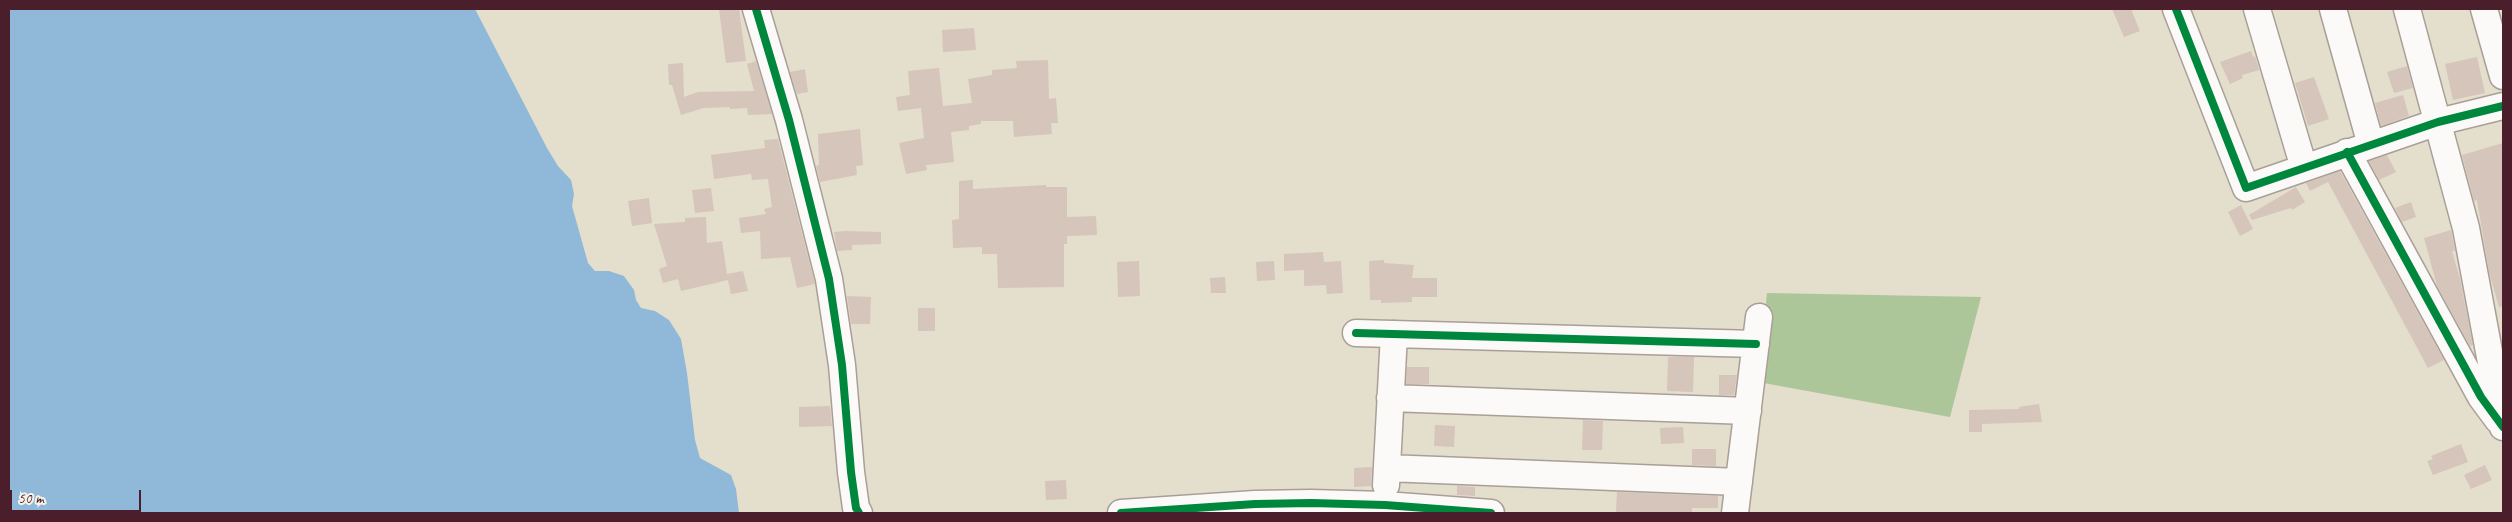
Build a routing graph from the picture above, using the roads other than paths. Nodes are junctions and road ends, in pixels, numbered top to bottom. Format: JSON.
{"nodes":[{"id":1,"x":756,"y":9,"type":"edge"},
{"id":2,"x":2176,"y":9,"type":"edge"},
{"id":3,"x":2257,"y":9,"type":"edge"},
{"id":4,"x":2332,"y":9,"type":"edge"},
{"id":5,"x":2407,"y":9,"type":"edge"},
{"id":6,"x":2484,"y":9,"type":"edge"},
{"id":7,"x":2503,"y":76,"type":"edge"},
{"id":8,"x":2503,"y":106,"type":"edge"},
{"id":9,"x":2438,"y":122,"type":"junction"},
{"id":10,"x":2372,"y":144,"type":"junction"},
{"id":11,"x":2347,"y":152,"type":"junction"},
{"id":12,"x":2304,"y":168,"type":"junction"},
{"id":13,"x":1759,"y":317,"type":"dead end"},
{"id":14,"x":1356,"y":333,"type":"dead end"},
{"id":15,"x":1394,"y":334,"type":"junction"},
{"id":16,"x":1756,"y":344,"type":"junction"},
{"id":17,"x":1390,"y":398,"type":"junction"},
{"id":18,"x":1748,"y":411,"type":"junction"},
{"id":19,"x":2503,"y":427,"type":"edge"},
{"id":20,"x":1387,"y":468,"type":"junction"},
{"id":21,"x":1739,"y":482,"type":"junction"},
{"id":22,"x":1385,"y":505,"type":"junction"},
{"id":23,"x":859,"y":513,"type":"edge"},
{"id":24,"x":1121,"y":513,"type":"edge"},
{"id":25,"x":1491,"y":513,"type":"edge"},
{"id":26,"x":1735,"y":513,"type":"edge"}],
"edges":[{"from":1,"to":23,"type":"street"},
{"from":2,"to":12,"type":"street"},
{"from":3,"to":12,"type":"street"},
{"from":4,"to":10,"type":"street"},
{"from":5,"to":9,"type":"street"},
{"from":6,"to":7,"type":"street"},
{"from":8,"to":9,"type":"street"},
{"from":9,"to":10,"type":"street"},
{"from":9,"to":19,"type":"street"},
{"from":10,"to":11,"type":"street"},
{"from":11,"to":12,"type":"street"},
{"from":11,"to":19,"type":"street"},
{"from":13,"to":16,"type":"street"},
{"from":14,"to":15,"type":"street"},
{"from":15,"to":16,"type":"street"},
{"from":15,"to":17,"type":"street"},
{"from":16,"to":18,"type":"street"},
{"from":17,"to":18,"type":"street"},
{"from":17,"to":20,"type":"street"},
{"from":18,"to":21,"type":"street"},
{"from":20,"to":21,"type":"street"},
{"from":20,"to":22,"type":"street"},
{"from":21,"to":26,"type":"street"},
{"from":22,"to":24,"type":"street"},
{"from":22,"to":25,"type":"street"}]}
